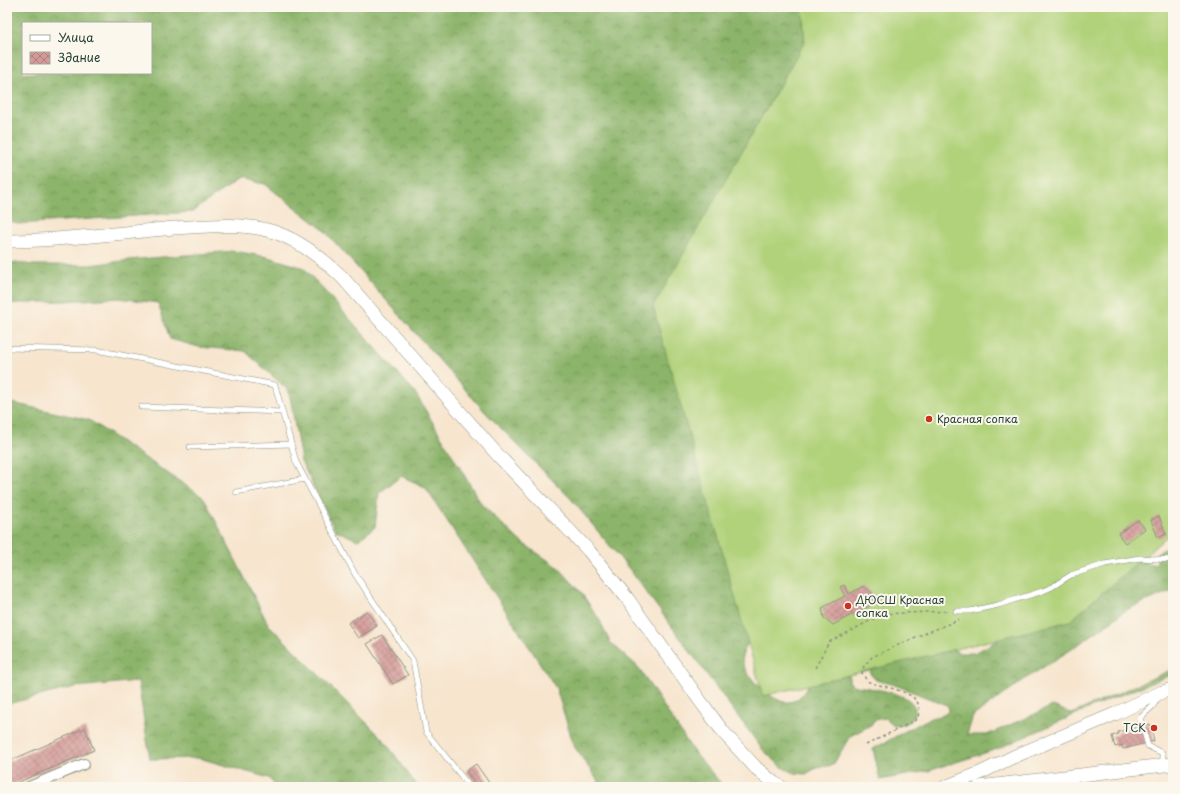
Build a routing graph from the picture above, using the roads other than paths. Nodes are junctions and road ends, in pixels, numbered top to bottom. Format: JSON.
{"nodes":[{"id":1,"x":7,"y":241,"type":"edge"},
{"id":2,"x":7,"y":348,"type":"edge"},
{"id":3,"x":141,"y":407,"type":"dead end"},
{"id":4,"x":282,"y":412,"type":"junction"},
{"id":5,"x":291,"y":444,"type":"junction"},
{"id":6,"x":190,"y":447,"type":"dead end"},
{"id":7,"x":305,"y":479,"type":"junction"},
{"id":8,"x":236,"y":492,"type":"dead end"},
{"id":9,"x":1173,"y":560,"type":"edge"},
{"id":10,"x":956,"y":611,"type":"road end"},
{"id":11,"x":1167,"y":690,"type":"edge"},
{"id":12,"x":84,"y":764,"type":"dead end"},
{"id":13,"x":1169,"y":765,"type":"edge"},
{"id":14,"x":29,"y":787,"type":"edge"},
{"id":15,"x":470,"y":787,"type":"edge"},
{"id":16,"x":781,"y":787,"type":"edge"},
{"id":17,"x":945,"y":787,"type":"edge"},
{"id":18,"x":979,"y":787,"type":"edge"}],
"edges":[{"from":1,"to":16,"type":"street"},
{"from":2,"to":4,"type":"lane"},
{"from":3,"to":4,"type":"lane"},
{"from":4,"to":5,"type":"lane"},
{"from":5,"to":6,"type":"lane"},
{"from":5,"to":7,"type":"lane"},
{"from":7,"to":8,"type":"lane"},
{"from":7,"to":15,"type":"lane"},
{"from":9,"to":10,"type":"lane"},
{"from":11,"to":13,"type":"lane"},
{"from":11,"to":17,"type":"street"},
{"from":12,"to":14,"type":"street"},
{"from":13,"to":18,"type":"street"}]}
